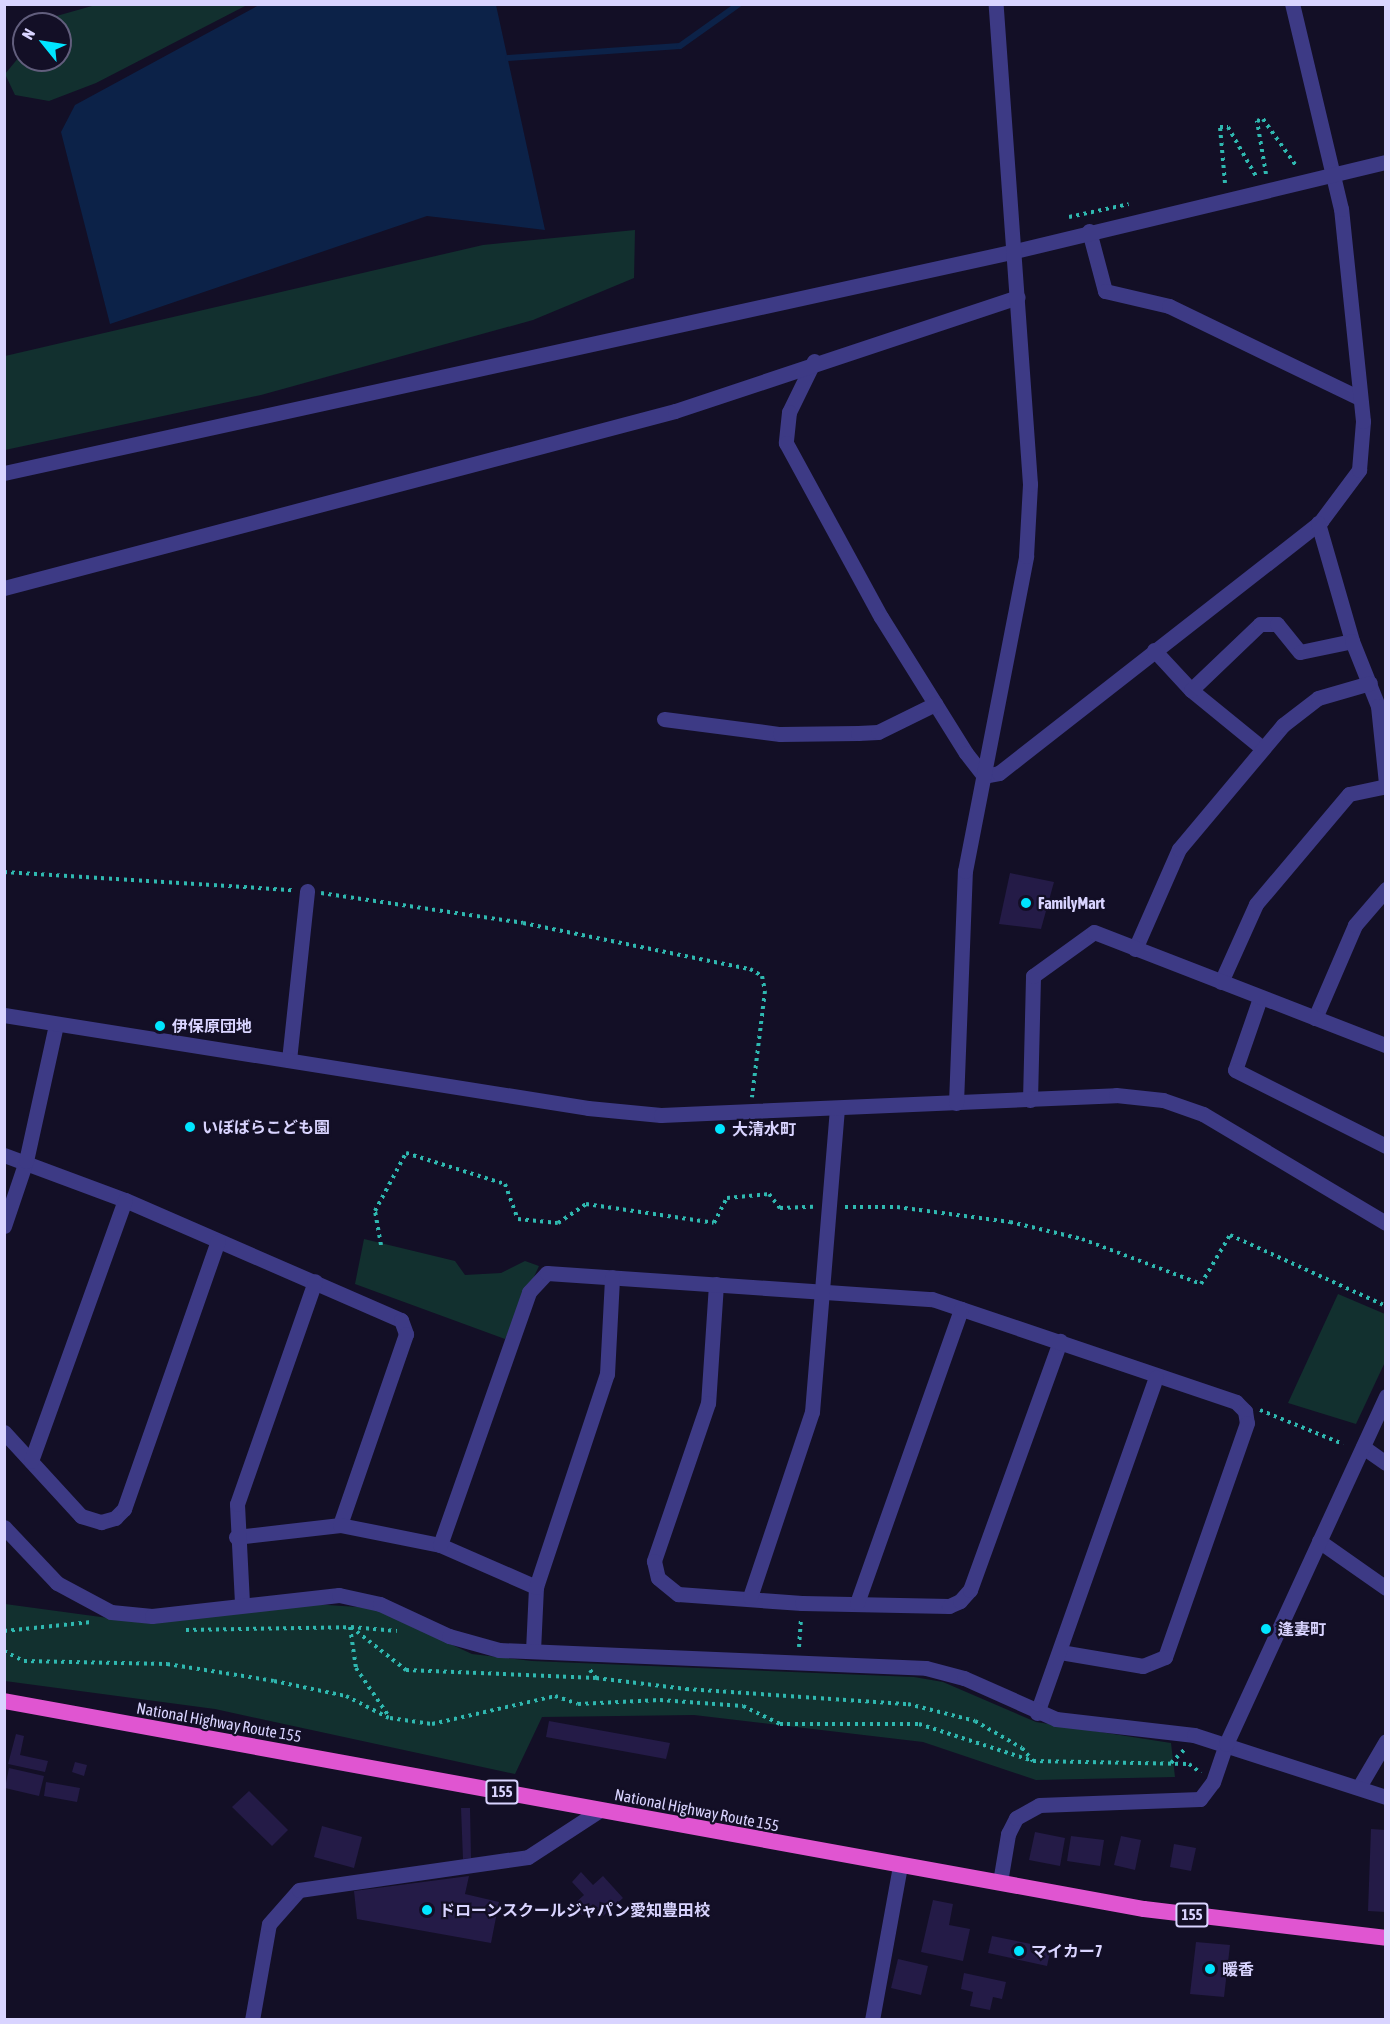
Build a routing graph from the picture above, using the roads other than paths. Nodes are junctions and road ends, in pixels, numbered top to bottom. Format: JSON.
{"nodes":[{"id":1,"x":996,"y":4,"type":"edge"},
{"id":2,"x":1292,"y":4,"type":"edge"},
{"id":3,"x":1386,"y":162,"type":"edge"},
{"id":4,"x":1089,"y":231,"type":"junction"},
{"id":5,"x":1015,"y":251,"type":"junction"},
{"id":6,"x":1018,"y":297,"type":"junction"},
{"id":7,"x":814,"y":361,"type":"junction"},
{"id":8,"x":1359,"y":398,"type":"junction"},
{"id":9,"x":4,"y":473,"type":"edge"},
{"id":10,"x":1318,"y":523,"type":"junction"},
{"id":11,"x":4,"y":588,"type":"edge"},
{"id":12,"x":1352,"y":641,"type":"junction"},
{"id":13,"x":1154,"y":651,"type":"junction"},
{"id":14,"x":1370,"y":683,"type":"junction"},
{"id":15,"x":1191,"y":690,"type":"junction"},
{"id":16,"x":935,"y":704,"type":"junction"},
{"id":17,"x":664,"y":719,"type":"dead end"},
{"id":18,"x":1262,"y":748,"type":"junction"},
{"id":19,"x":984,"y":776,"type":"junction"},
{"id":20,"x":1386,"y":785,"type":"edge"},
{"id":21,"x":1386,"y":889,"type":"edge"},
{"id":22,"x":307,"y":891,"type":"road end"},
{"id":23,"x":1135,"y":949,"type":"junction"},
{"id":24,"x":1221,"y":982,"type":"junction"},
{"id":25,"x":1260,"y":998,"type":"junction"},
{"id":26,"x":4,"y":1016,"type":"edge"},
{"id":27,"x":1315,"y":1018,"type":"junction"},
{"id":28,"x":56,"y":1024,"type":"junction"},
{"id":29,"x":1386,"y":1045,"type":"edge"},
{"id":30,"x":289,"y":1060,"type":"junction"},
{"id":31,"x":1030,"y":1100,"type":"junction"},
{"id":32,"x":956,"y":1103,"type":"junction"},
{"id":33,"x":837,"y":1110,"type":"junction"},
{"id":34,"x":1386,"y":1146,"type":"edge"},
{"id":35,"x":4,"y":1155,"type":"edge"},
{"id":36,"x":26,"y":1161,"type":"junction"},
{"id":37,"x":125,"y":1200,"type":"junction"},
{"id":38,"x":1386,"y":1223,"type":"edge"},
{"id":39,"x":4,"y":1226,"type":"edge"},
{"id":40,"x":218,"y":1240,"type":"junction"},
{"id":41,"x":612,"y":1277,"type":"junction"},
{"id":42,"x":315,"y":1281,"type":"junction"},
{"id":43,"x":716,"y":1284,"type":"junction"},
{"id":44,"x":819,"y":1291,"type":"junction"},
{"id":45,"x":961,"y":1309,"type":"junction"},
{"id":46,"x":1060,"y":1341,"type":"junction"},
{"id":47,"x":1156,"y":1377,"type":"junction"},
{"id":48,"x":1386,"y":1396,"type":"edge"},
{"id":49,"x":4,"y":1432,"type":"edge"},
{"id":50,"x":1363,"y":1447,"type":"junction"},
{"id":51,"x":31,"y":1461,"type":"junction"},
{"id":52,"x":1386,"y":1463,"type":"edge"},
{"id":53,"x":340,"y":1525,"type":"junction"},
{"id":54,"x":4,"y":1527,"type":"edge"},
{"id":55,"x":236,"y":1538,"type":"junction"},
{"id":56,"x":1319,"y":1541,"type":"junction"},
{"id":57,"x":440,"y":1545,"type":"junction"},
{"id":58,"x":537,"y":1587,"type":"junction"},
{"id":59,"x":1386,"y":1588,"type":"edge"},
{"id":60,"x":750,"y":1597,"type":"junction"},
{"id":61,"x":242,"y":1603,"type":"junction"},
{"id":62,"x":857,"y":1603,"type":"junction"},
{"id":63,"x":533,"y":1651,"type":"junction"},
{"id":64,"x":1060,"y":1652,"type":"junction"},
{"id":65,"x":4,"y":1701,"type":"edge"},
{"id":66,"x":1037,"y":1713,"type":"junction"},
{"id":67,"x":1386,"y":1741,"type":"edge"},
{"id":68,"x":1226,"y":1744,"type":"junction"},
{"id":69,"x":1359,"y":1786,"type":"junction"},
{"id":70,"x":1386,"y":1797,"type":"edge"},
{"id":71,"x":600,"y":1810,"type":"junction"},
{"id":72,"x":900,"y":1866,"type":"junction"},
{"id":73,"x":1000,"y":1882,"type":"junction"},
{"id":74,"x":1386,"y":1938,"type":"edge"},
{"id":75,"x":252,"y":2019,"type":"edge"},
{"id":76,"x":872,"y":2019,"type":"edge"}],
"edges":[{"from":1,"to":5,"type":"street"},
{"from":2,"to":8,"type":"street"},
{"from":3,"to":4,"type":"street"},
{"from":4,"to":5,"type":"street"},
{"from":4,"to":8,"type":"street"},
{"from":5,"to":6,"type":"street"},
{"from":5,"to":9,"type":"street"},
{"from":6,"to":7,"type":"street"},
{"from":6,"to":19,"type":"street"},
{"from":7,"to":11,"type":"street"},
{"from":7,"to":16,"type":"street"},
{"from":8,"to":10,"type":"street"},
{"from":10,"to":12,"type":"street"},
{"from":10,"to":13,"type":"street"},
{"from":12,"to":14,"type":"street"},
{"from":12,"to":15,"type":"street"},
{"from":13,"to":15,"type":"street"},
{"from":13,"to":19,"type":"street"},
{"from":14,"to":18,"type":"street"},
{"from":14,"to":20,"type":"street"},
{"from":15,"to":18,"type":"street"},
{"from":16,"to":17,"type":"street"},
{"from":16,"to":19,"type":"street"},
{"from":18,"to":23,"type":"street"},
{"from":19,"to":32,"type":"street"},
{"from":20,"to":24,"type":"street"},
{"from":21,"to":27,"type":"street"},
{"from":22,"to":30,"type":"street"},
{"from":23,"to":24,"type":"street"},
{"from":23,"to":31,"type":"street"},
{"from":24,"to":25,"type":"street"},
{"from":25,"to":27,"type":"street"},
{"from":25,"to":34,"type":"street"},
{"from":26,"to":28,"type":"street"},
{"from":27,"to":29,"type":"street"},
{"from":28,"to":30,"type":"street"},
{"from":28,"to":36,"type":"street"},
{"from":30,"to":33,"type":"street"},
{"from":31,"to":32,"type":"street"},
{"from":31,"to":38,"type":"street"},
{"from":32,"to":33,"type":"street"},
{"from":33,"to":44,"type":"street"},
{"from":35,"to":36,"type":"street"},
{"from":36,"to":37,"type":"street"},
{"from":36,"to":39,"type":"street"},
{"from":37,"to":40,"type":"street"},
{"from":37,"to":51,"type":"street"},
{"from":40,"to":42,"type":"street"},
{"from":40,"to":51,"type":"street"},
{"from":41,"to":43,"type":"street"},
{"from":41,"to":57,"type":"street"},
{"from":41,"to":58,"type":"street"},
{"from":42,"to":53,"type":"street"},
{"from":42,"to":55,"type":"street"},
{"from":43,"to":44,"type":"street"},
{"from":43,"to":60,"type":"street"},
{"from":44,"to":45,"type":"street"},
{"from":44,"to":60,"type":"street"},
{"from":45,"to":46,"type":"street"},
{"from":45,"to":62,"type":"street"},
{"from":46,"to":47,"type":"street"},
{"from":46,"to":62,"type":"street"},
{"from":47,"to":64,"type":"street"},
{"from":47,"to":64,"type":"street"},
{"from":48,"to":50,"type":"street"},
{"from":49,"to":51,"type":"street"},
{"from":50,"to":52,"type":"street"},
{"from":50,"to":56,"type":"street"},
{"from":53,"to":55,"type":"street"},
{"from":53,"to":57,"type":"street"},
{"from":54,"to":61,"type":"street"},
{"from":55,"to":61,"type":"street"},
{"from":56,"to":59,"type":"street"},
{"from":56,"to":68,"type":"street"},
{"from":57,"to":58,"type":"street"},
{"from":58,"to":63,"type":"street"},
{"from":60,"to":62,"type":"street"},
{"from":61,"to":63,"type":"street"},
{"from":63,"to":66,"type":"street"},
{"from":64,"to":66,"type":"street"},
{"from":65,"to":71,"type":"highway","name":"National Highway Route 155","number":"155"},
{"from":66,"to":68,"type":"street"},
{"from":67,"to":69,"type":"street"},
{"from":68,"to":69,"type":"street"},
{"from":68,"to":73,"type":"street"},
{"from":69,"to":70,"type":"street"},
{"from":71,"to":72,"type":"highway","name":"National Highway Route 155","number":"155"},
{"from":71,"to":75,"type":"street"},
{"from":72,"to":73,"type":"highway","name":"National Highway Route 155","number":"155"},
{"from":72,"to":76,"type":"street"},
{"from":73,"to":74,"type":"highway","name":"National Highway Route 155","number":"155"}]}
